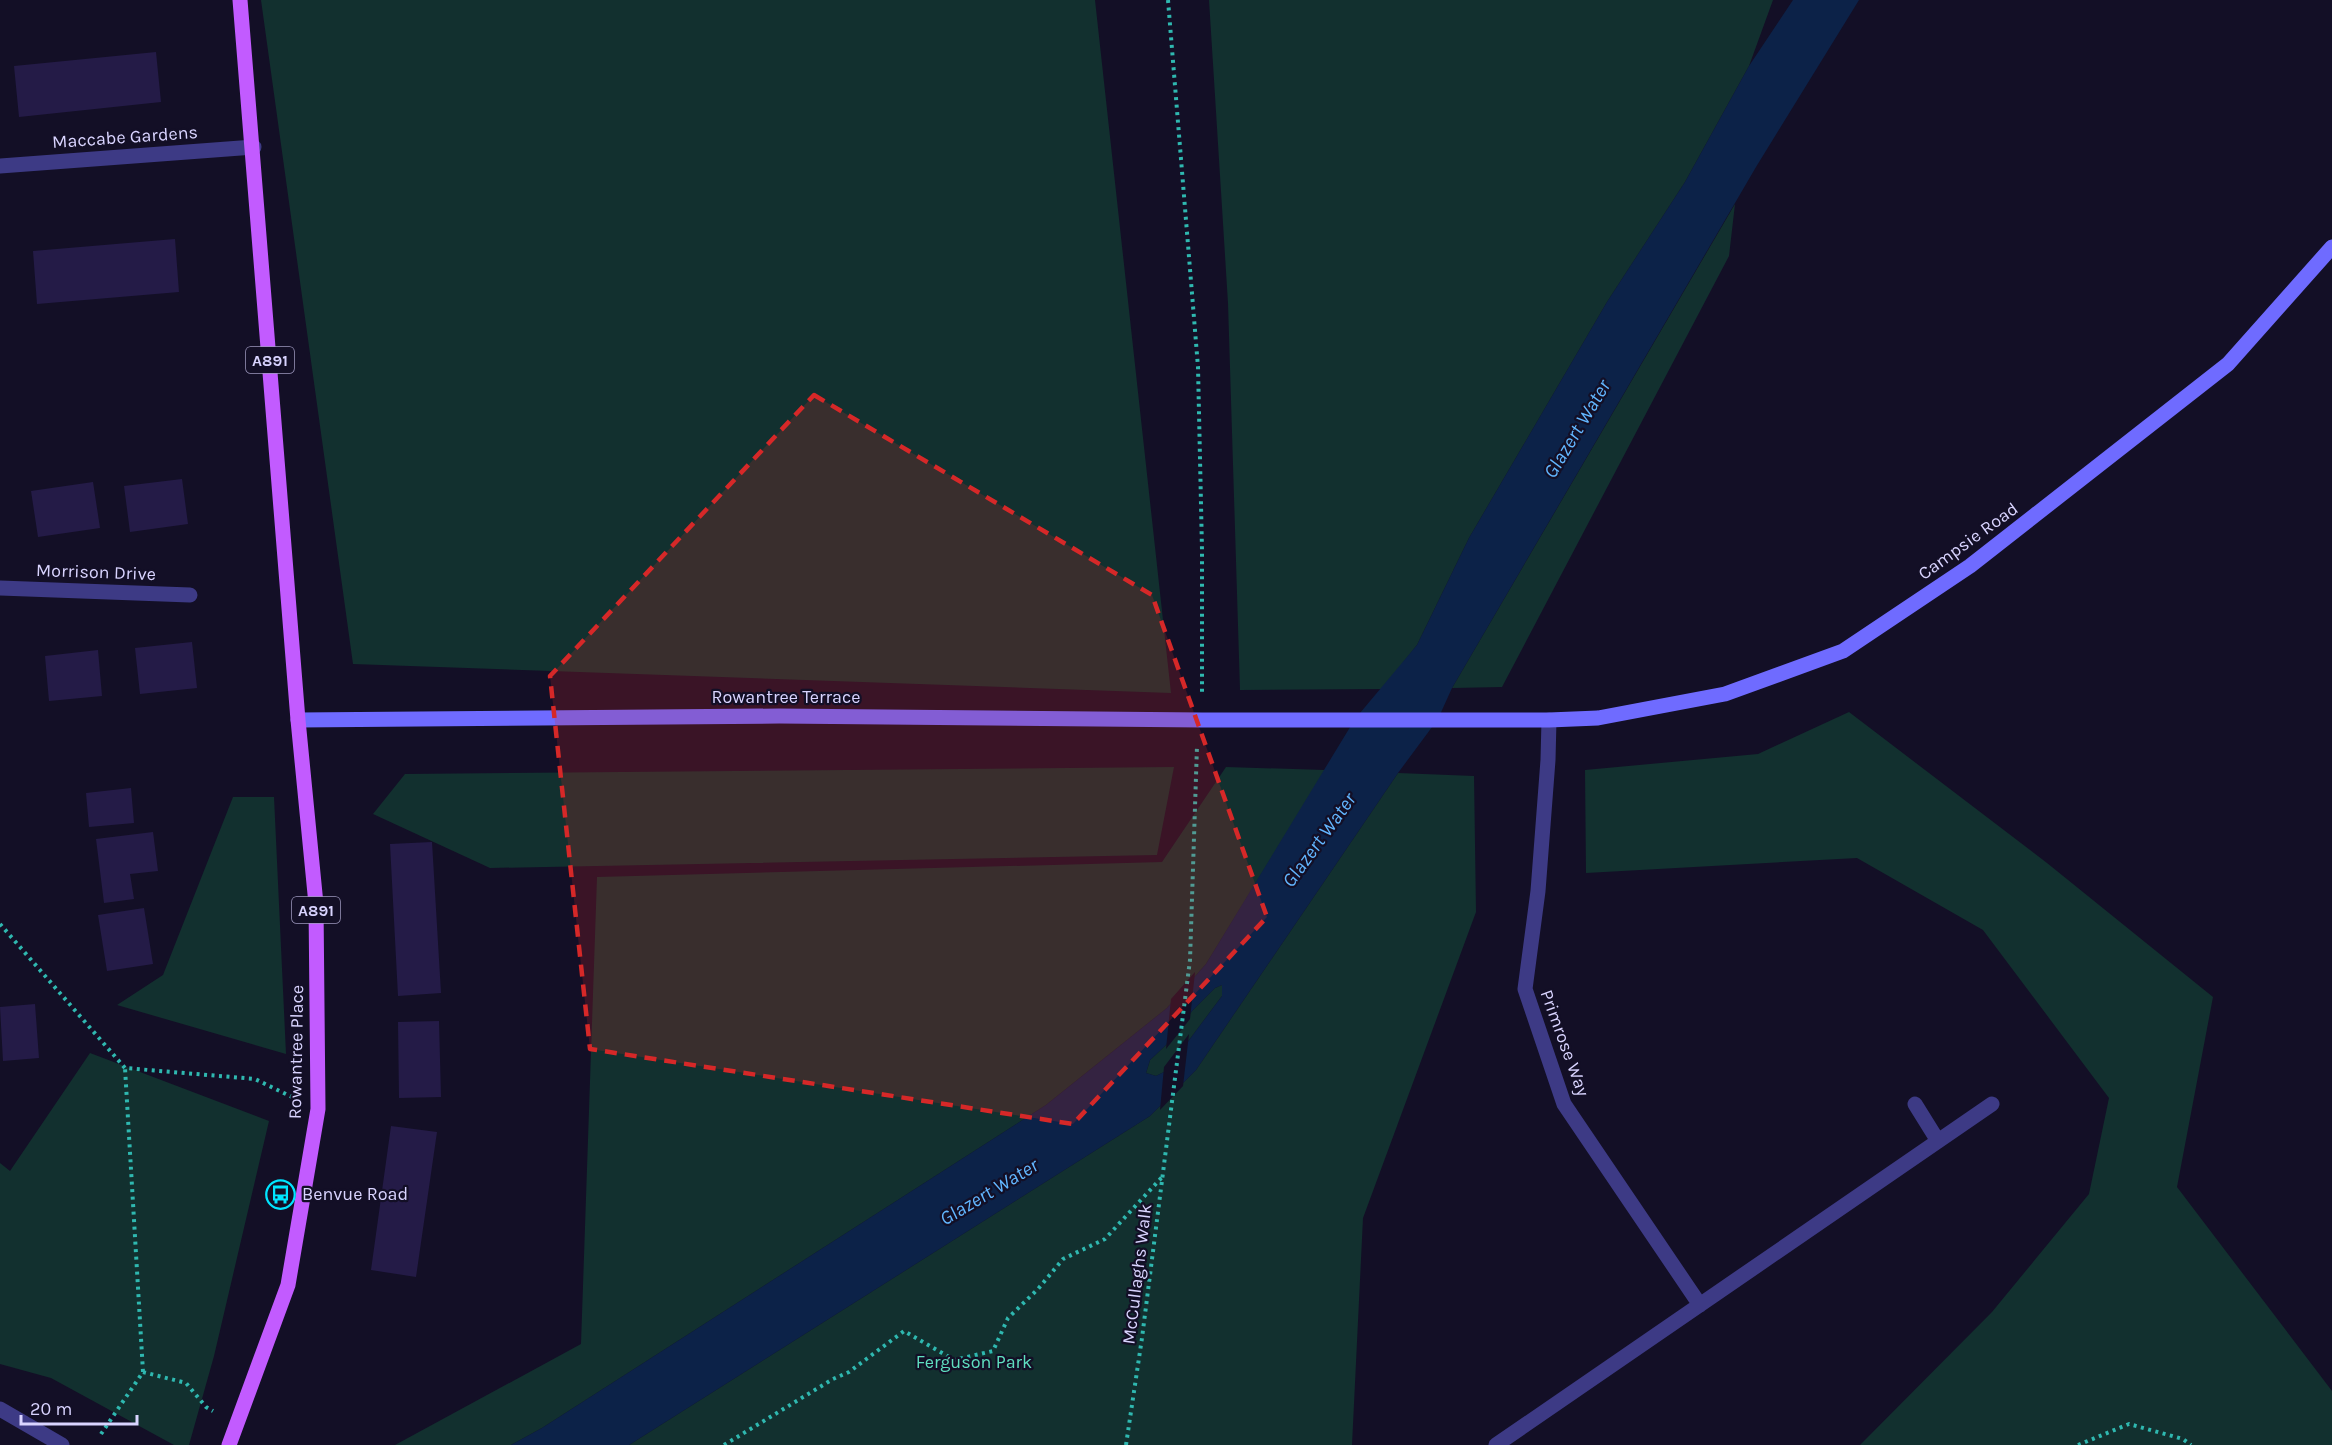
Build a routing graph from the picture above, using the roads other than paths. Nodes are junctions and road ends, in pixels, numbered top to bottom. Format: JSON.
{"nodes":[{"id":1,"x":240,"y":0,"type":"edge"},
{"id":2,"x":254,"y":147,"type":"junction"},
{"id":3,"x":0,"y":166,"type":"edge"},
{"id":4,"x":2332,"y":248,"type":"edge"},
{"id":5,"x":0,"y":588,"type":"edge"},
{"id":6,"x":190,"y":595,"type":"dead end"},
{"id":7,"x":1459,"y":719,"type":"joint"},
{"id":8,"x":298,"y":720,"type":"junction"},
{"id":9,"x":1549,"y":720,"type":"junction"},
{"id":10,"x":1915,"y":1104,"type":"dead end"},
{"id":11,"x":1992,"y":1104,"type":"dead end"},
{"id":12,"x":1938,"y":1141,"type":"junction"},
{"id":13,"x":1700,"y":1305,"type":"junction"},
{"id":14,"x":0,"y":1409,"type":"edge"},
{"id":15,"x":62,"y":1445,"type":"edge"},
{"id":16,"x":229,"y":1445,"type":"edge"},
{"id":17,"x":1496,"y":1445,"type":"edge"}],
"edges":[{"from":1,"to":2,"type":"main road","number":"A891"},
{"from":2,"to":3,"type":"street","name":"Maccabe Gardens"},
{"from":2,"to":8,"type":"main road","number":"A891"},
{"from":4,"to":9,"type":"main road","name":"Campsie Road"},
{"from":5,"to":6,"type":"street","name":"Morrison Drive"},
{"from":7,"to":8,"type":"main road","name":"Rowantree Terrace"},
{"from":7,"to":9,"type":"main road","name":"Campsie Road"},
{"from":8,"to":16,"type":"main road","name":"Rowantree Place","number":"A891"},
{"from":9,"to":13,"type":"street","name":"Primrose Way"},
{"from":10,"to":12,"type":"street"},
{"from":11,"to":12,"type":"street"},
{"from":12,"to":13,"type":"street"},
{"from":13,"to":17,"type":"street"},
{"from":14,"to":15,"type":"street"}]}
